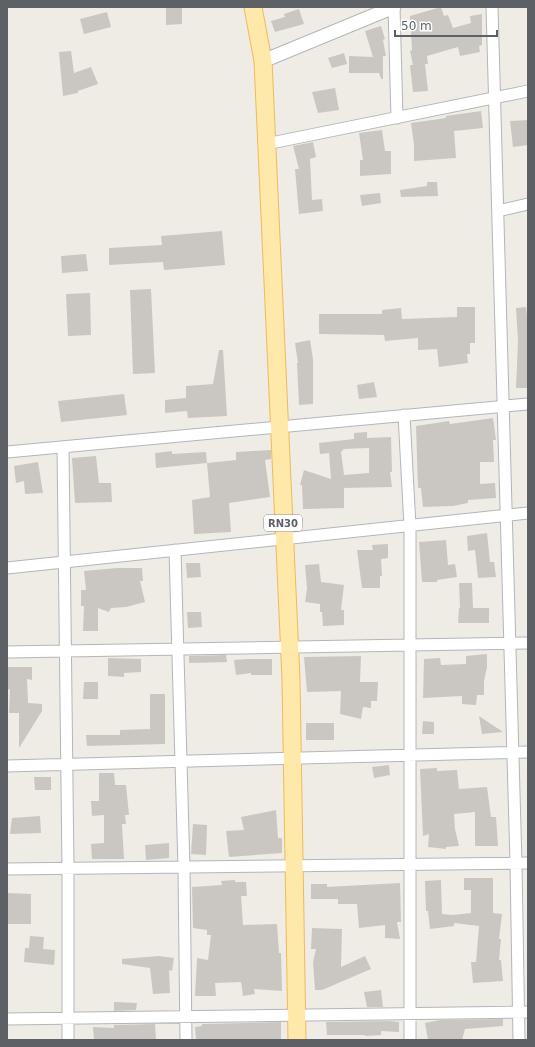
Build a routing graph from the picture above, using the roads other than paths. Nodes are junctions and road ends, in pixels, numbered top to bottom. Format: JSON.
{"nodes":[{"id":1,"x":253,"y":7,"type":"edge"},
{"id":2,"x":394,"y":7,"type":"edge"},
{"id":3,"x":492,"y":7,"type":"edge"},
{"id":4,"x":263,"y":61,"type":"junction"},
{"id":5,"x":528,"y":91,"type":"edge"},
{"id":6,"x":494,"y":98,"type":"junction"},
{"id":7,"x":397,"y":118,"type":"junction"},
{"id":8,"x":266,"y":144,"type":"junction"},
{"id":9,"x":528,"y":204,"type":"edge"},
{"id":10,"x":498,"y":211,"type":"junction"},
{"id":11,"x":528,"y":404,"type":"edge"},
{"id":12,"x":503,"y":406,"type":"junction"},
{"id":13,"x":404,"y":415,"type":"junction"},
{"id":14,"x":279,"y":426,"type":"junction"},
{"id":15,"x":64,"y":447,"type":"junction"},
{"id":16,"x":7,"y":452,"type":"edge"},
{"id":17,"x":528,"y":513,"type":"edge"},
{"id":18,"x":506,"y":516,"type":"junction"},
{"id":19,"x":410,"y":526,"type":"junction"},
{"id":20,"x":284,"y":539,"type":"junction"},
{"id":21,"x":175,"y":550,"type":"junction"},
{"id":22,"x":65,"y":562,"type":"junction"},
{"id":23,"x":7,"y":568,"type":"edge"},
{"id":24,"x":510,"y":643,"type":"junction"},
{"id":25,"x":528,"y":643,"type":"edge"},
{"id":26,"x":410,"y":645,"type":"junction"},
{"id":27,"x":289,"y":647,"type":"junction"},
{"id":28,"x":178,"y":649,"type":"junction"},
{"id":29,"x":66,"y":651,"type":"junction"},
{"id":30,"x":7,"y":652,"type":"edge"},
{"id":31,"x":513,"y":752,"type":"junction"},
{"id":32,"x":528,"y":752,"type":"edge"},
{"id":33,"x":411,"y":755,"type":"junction"},
{"id":34,"x":293,"y":758,"type":"junction"},
{"id":35,"x":181,"y":762,"type":"junction"},
{"id":36,"x":67,"y":764,"type":"junction"},
{"id":37,"x":7,"y":766,"type":"edge"},
{"id":38,"x":516,"y":864,"type":"junction"},
{"id":39,"x":528,"y":864,"type":"edge"},
{"id":40,"x":411,"y":865,"type":"junction"},
{"id":41,"x":295,"y":866,"type":"junction"},
{"id":42,"x":184,"y":868,"type":"junction"},
{"id":43,"x":7,"y":869,"type":"edge"},
{"id":44,"x":68,"y":869,"type":"junction"},
{"id":45,"x":523,"y":1012,"type":"edge"},
{"id":46,"x":409,"y":1014,"type":"junction"},
{"id":47,"x":296,"y":1015,"type":"junction"},
{"id":48,"x":186,"y":1017,"type":"junction"},
{"id":49,"x":67,"y":1018,"type":"junction"},
{"id":50,"x":7,"y":1019,"type":"edge"},
{"id":51,"x":68,"y":1040,"type":"edge"},
{"id":52,"x":186,"y":1040,"type":"edge"},
{"id":53,"x":297,"y":1040,"type":"edge"},
{"id":54,"x":410,"y":1040,"type":"edge"},
{"id":55,"x":519,"y":1040,"type":"edge"}],
"edges":[{"from":1,"to":4,"type":"main road","number":"RN30"},
{"from":2,"to":4,"type":"street"},
{"from":2,"to":7,"type":"street"},
{"from":3,"to":6,"type":"street"},
{"from":4,"to":8,"type":"main road","number":"RN30"},
{"from":5,"to":6,"type":"street"},
{"from":6,"to":7,"type":"street"},
{"from":6,"to":10,"type":"street"},
{"from":7,"to":8,"type":"street"},
{"from":8,"to":14,"type":"main road","number":"RN30"},
{"from":9,"to":10,"type":"street"},
{"from":10,"to":12,"type":"street"},
{"from":11,"to":12,"type":"street"},
{"from":12,"to":13,"type":"street"},
{"from":12,"to":18,"type":"street"},
{"from":13,"to":14,"type":"street"},
{"from":13,"to":19,"type":"street"},
{"from":14,"to":15,"type":"street"},
{"from":14,"to":20,"type":"main road","number":"RN30"},
{"from":15,"to":16,"type":"street"},
{"from":15,"to":22,"type":"street"},
{"from":17,"to":18,"type":"street"},
{"from":18,"to":19,"type":"street"},
{"from":18,"to":24,"type":"street"},
{"from":19,"to":20,"type":"street"},
{"from":19,"to":26,"type":"street"},
{"from":20,"to":21,"type":"street"},
{"from":20,"to":27,"type":"main road","number":"RN30"},
{"from":21,"to":22,"type":"street"},
{"from":21,"to":28,"type":"street"},
{"from":22,"to":23,"type":"street"},
{"from":22,"to":29,"type":"street"},
{"from":24,"to":25,"type":"street"},
{"from":24,"to":26,"type":"street"},
{"from":24,"to":31,"type":"street"},
{"from":26,"to":27,"type":"street"},
{"from":26,"to":33,"type":"street"},
{"from":27,"to":28,"type":"street"},
{"from":27,"to":34,"type":"main road","number":"RN30"},
{"from":28,"to":29,"type":"street"},
{"from":28,"to":35,"type":"street"},
{"from":29,"to":30,"type":"street"},
{"from":29,"to":36,"type":"street"},
{"from":31,"to":32,"type":"street"},
{"from":31,"to":33,"type":"street"},
{"from":31,"to":38,"type":"street"},
{"from":33,"to":34,"type":"street"},
{"from":33,"to":40,"type":"street"},
{"from":34,"to":35,"type":"street"},
{"from":34,"to":41,"type":"main road","number":"RN30"},
{"from":35,"to":36,"type":"street"},
{"from":35,"to":42,"type":"street"},
{"from":36,"to":37,"type":"street"},
{"from":36,"to":44,"type":"street"},
{"from":38,"to":39,"type":"street"},
{"from":38,"to":40,"type":"street"},
{"from":38,"to":45,"type":"street"},
{"from":40,"to":41,"type":"street"},
{"from":40,"to":46,"type":"street"},
{"from":41,"to":42,"type":"street"},
{"from":41,"to":47,"type":"main road","number":"RN30"},
{"from":42,"to":44,"type":"street"},
{"from":42,"to":48,"type":"street"},
{"from":43,"to":44,"type":"street"},
{"from":44,"to":49,"type":"street"},
{"from":45,"to":46,"type":"street"},
{"from":45,"to":55,"type":"street"},
{"from":46,"to":47,"type":"street"},
{"from":46,"to":54,"type":"street"},
{"from":47,"to":48,"type":"street"},
{"from":47,"to":53,"type":"main road","number":"RN30"},
{"from":48,"to":49,"type":"street"},
{"from":48,"to":52,"type":"street"},
{"from":49,"to":50,"type":"street"},
{"from":49,"to":51,"type":"street"}]}
